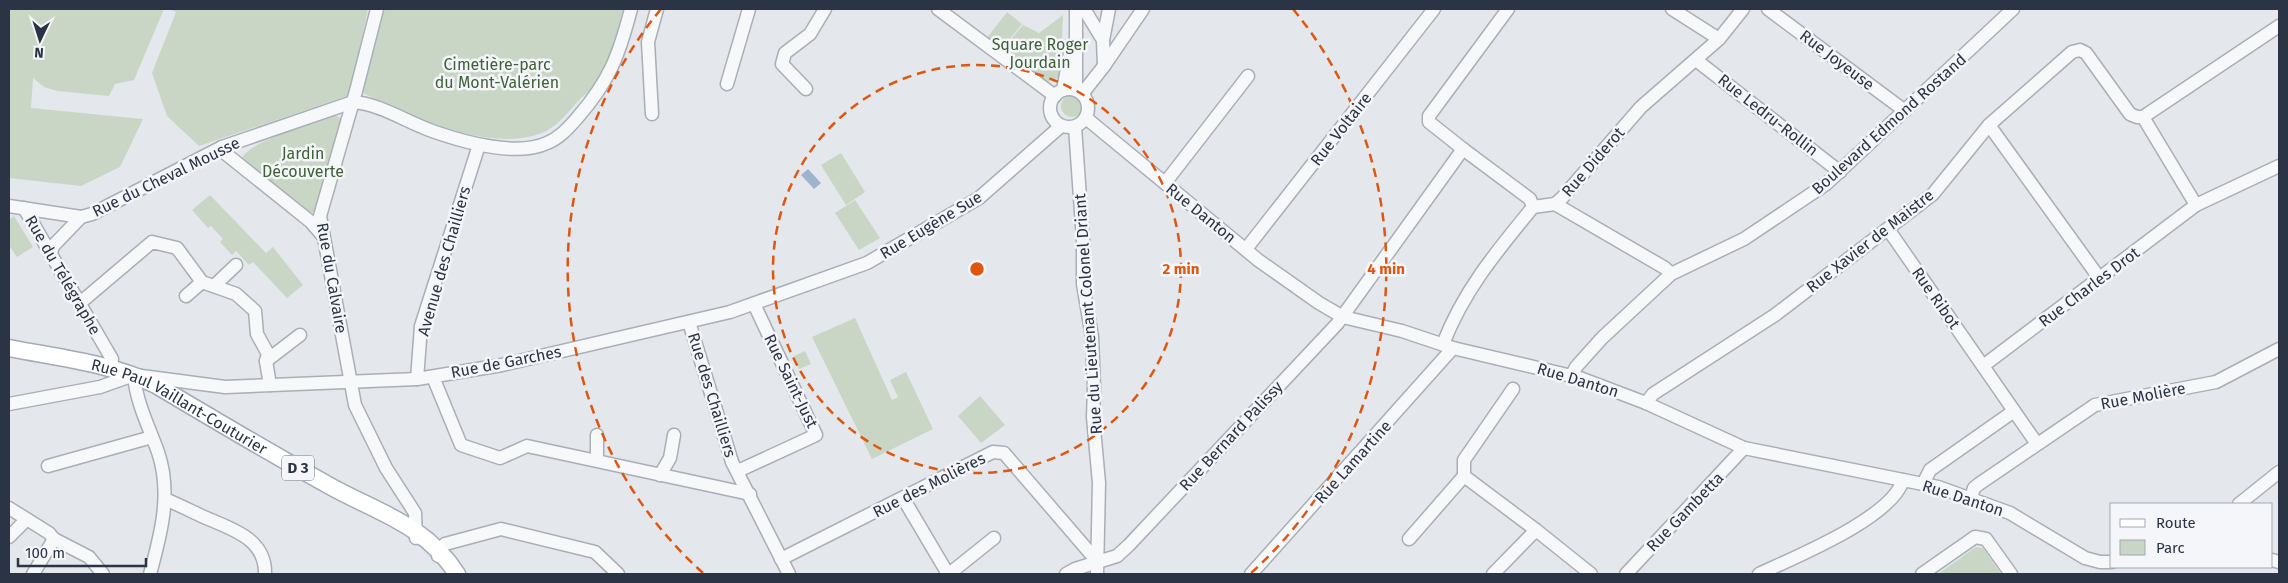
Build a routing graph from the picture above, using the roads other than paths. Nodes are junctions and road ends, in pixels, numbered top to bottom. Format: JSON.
{"nodes":[{"id":1,"x":377,"y":9,"type":"edge"},
{"id":2,"x":631,"y":9,"type":"edge"},
{"id":3,"x":658,"y":9,"type":"edge"},
{"id":4,"x":749,"y":9,"type":"edge"},
{"id":5,"x":825,"y":9,"type":"edge"},
{"id":6,"x":938,"y":9,"type":"edge"},
{"id":7,"x":1076,"y":9,"type":"edge"},
{"id":8,"x":1084,"y":9,"type":"edge"},
{"id":9,"x":1109,"y":9,"type":"edge"},
{"id":10,"x":1142,"y":9,"type":"edge"},
{"id":11,"x":1434,"y":9,"type":"edge"},
{"id":12,"x":1508,"y":9,"type":"edge"},
{"id":13,"x":1672,"y":9,"type":"edge"},
{"id":14,"x":1743,"y":9,"type":"edge"},
{"id":15,"x":1768,"y":9,"type":"edge"},
{"id":16,"x":2013,"y":9,"type":"edge"},
{"id":17,"x":2279,"y":26,"type":"edge"},
{"id":18,"x":1719,"y":39,"type":"junction"},
{"id":19,"x":1103,"y":40,"type":"junction"},
{"id":20,"x":1696,"y":60,"type":"junction"},
{"id":21,"x":1104,"y":66,"type":"junction"},
{"id":22,"x":1248,"y":76,"type":"dead end"},
{"id":23,"x":727,"y":84,"type":"dead end"},
{"id":24,"x":806,"y":89,"type":"dead end"},
{"id":25,"x":1069,"y":92,"type":"junction"},
{"id":26,"x":353,"y":102,"type":"junction"},
{"id":27,"x":1905,"y":111,"type":"junction"},
{"id":28,"x":652,"y":114,"type":"dead end"},
{"id":29,"x":2143,"y":117,"type":"junction"},
{"id":30,"x":1086,"y":118,"type":"junction"},
{"id":31,"x":1989,"y":125,"type":"junction"},
{"id":32,"x":1061,"y":126,"type":"junction"},
{"id":33,"x":1075,"y":127,"type":"junction"},
{"id":34,"x":479,"y":145,"type":"junction"},
{"id":35,"x":222,"y":147,"type":"junction"},
{"id":36,"x":1463,"y":149,"type":"junction"},
{"id":37,"x":2279,"y":166,"type":"edge"},
{"id":38,"x":1840,"y":172,"type":"junction"},
{"id":39,"x":1165,"y":183,"type":"junction"},
{"id":40,"x":1555,"y":204,"type":"junction"},
{"id":41,"x":2196,"y":205,"type":"junction"},
{"id":42,"x":9,"y":206,"type":"edge"},
{"id":43,"x":1532,"y":206,"type":"junction"},
{"id":44,"x":24,"y":208,"type":"junction"},
{"id":45,"x":81,"y":217,"type":"junction"},
{"id":46,"x":316,"y":219,"type":"junction"},
{"id":47,"x":1888,"y":230,"type":"junction"},
{"id":48,"x":1246,"y":249,"type":"junction"},
{"id":49,"x":51,"y":253,"type":"junction"},
{"id":50,"x":867,"y":263,"type":"joint"},
{"id":51,"x":236,"y":265,"type":"dead end"},
{"id":52,"x":1671,"y":274,"type":"junction"},
{"id":53,"x":2100,"y":279,"type":"junction"},
{"id":54,"x":208,"y":284,"type":"junction"},
{"id":55,"x":186,"y":296,"type":"dead end"},
{"id":56,"x":80,"y":303,"type":"junction"},
{"id":57,"x":754,"y":304,"type":"junction"},
{"id":58,"x":1343,"y":317,"type":"junction"},
{"id":59,"x":689,"y":322,"type":"junction"},
{"id":60,"x":300,"y":335,"type":"dead end"},
{"id":61,"x":1448,"y":346,"type":"junction"},
{"id":62,"x":9,"y":348,"type":"edge"},
{"id":63,"x":2279,"y":349,"type":"edge"},
{"id":64,"x":266,"y":361,"type":"junction"},
{"id":65,"x":1983,"y":366,"type":"junction"},
{"id":66,"x":111,"y":368,"type":"junction"},
{"id":67,"x":134,"y":375,"type":"junction"},
{"id":68,"x":1572,"y":375,"type":"junction"},
{"id":69,"x":434,"y":377,"type":"junction"},
{"id":70,"x":417,"y":379,"type":"junction"},
{"id":71,"x":350,"y":382,"type":"junction"},
{"id":72,"x":270,"y":385,"type":"junction"},
{"id":73,"x":1513,"y":389,"type":"dead end"},
{"id":74,"x":1646,"y":402,"type":"junction"},
{"id":75,"x":9,"y":404,"type":"edge"},
{"id":76,"x":2014,"y":411,"type":"junction"},
{"id":77,"x":597,"y":435,"type":"dead end"},
{"id":78,"x":674,"y":435,"type":"dead end"},
{"id":79,"x":152,"y":437,"type":"junction"},
{"id":80,"x":2037,"y":444,"type":"junction"},
{"id":81,"x":1744,"y":448,"type":"junction"},
{"id":82,"x":597,"y":460,"type":"junction"},
{"id":83,"x":48,"y":466,"type":"dead end"},
{"id":84,"x":738,"y":471,"type":"junction"},
{"id":85,"x":2279,"y":472,"type":"edge"},
{"id":86,"x":660,"y":475,"type":"junction"},
{"id":87,"x":1464,"y":476,"type":"junction"},
{"id":88,"x":1903,"y":480,"type":"junction"},
{"id":89,"x":1923,"y":484,"type":"junction"},
{"id":90,"x":750,"y":494,"type":"junction"},
{"id":91,"x":903,"y":498,"type":"junction"},
{"id":92,"x":1970,"y":498,"type":"junction"},
{"id":93,"x":165,"y":499,"type":"junction"},
{"id":94,"x":2240,"y":503,"type":"edge"},
{"id":95,"x":9,"y":508,"type":"edge"},
{"id":96,"x":26,"y":520,"type":"junction"},
{"id":97,"x":1536,"y":530,"type":"junction"},
{"id":98,"x":416,"y":534,"type":"junction"},
{"id":99,"x":9,"y":537,"type":"edge"},
{"id":100,"x":994,"y":538,"type":"dead end"},
{"id":101,"x":54,"y":539,"type":"junction"},
{"id":102,"x":1409,"y":539,"type":"dead end"},
{"id":103,"x":439,"y":553,"type":"junction"},
{"id":104,"x":781,"y":559,"type":"junction"},
{"id":105,"x":2103,"y":566,"type":"edge"},
{"id":106,"x":1097,"y":568,"type":"edge"},
{"id":107,"x":456,"y":573,"type":"edge"},
{"id":108,"x":32,"y":574,"type":"edge"},
{"id":109,"x":103,"y":574,"type":"edge"},
{"id":110,"x":150,"y":574,"type":"edge"},
{"id":111,"x":265,"y":574,"type":"edge"},
{"id":112,"x":618,"y":574,"type":"edge"},
{"id":113,"x":790,"y":574,"type":"edge"},
{"id":114,"x":949,"y":574,"type":"edge"},
{"id":115,"x":1066,"y":574,"type":"edge"},
{"id":116,"x":1250,"y":574,"type":"edge"},
{"id":117,"x":1493,"y":574,"type":"edge"},
{"id":118,"x":1591,"y":574,"type":"edge"},
{"id":119,"x":1626,"y":574,"type":"edge"},
{"id":120,"x":1759,"y":574,"type":"edge"},
{"id":121,"x":1922,"y":574,"type":"edge"},
{"id":122,"x":2011,"y":574,"type":"edge"}],
"edges":[{"from":1,"to":26,"type":"street","name":"Rue du Calvaire"},
{"from":2,"to":34,"type":"street"},
{"from":3,"to":28,"type":"street"},
{"from":4,"to":23,"type":"street"},
{"from":5,"to":24,"type":"street"},
{"from":6,"to":25,"type":"street"},
{"from":7,"to":25,"type":"street"},
{"from":8,"to":19,"type":"street"},
{"from":9,"to":19,"type":"street"},
{"from":10,"to":21,"type":"street"},
{"from":11,"to":48,"type":"street","name":"Rue Voltaire"},
{"from":12,"to":36,"type":"street"},
{"from":13,"to":18,"type":"street"},
{"from":14,"to":18,"type":"street","name":"Rue Diderot"},
{"from":15,"to":27,"type":"street","name":"Rue Joyeuse"},
{"from":16,"to":27,"type":"street","name":"Boulevard Edmond Rostand"},
{"from":17,"to":29,"type":"street"},
{"from":18,"to":20,"type":"street","name":"Rue Diderot"},
{"from":19,"to":21,"type":"street"},
{"from":20,"to":38,"type":"street","name":"Rue Ledru-Rollin"},
{"from":20,"to":40,"type":"street","name":"Rue Diderot"},
{"from":21,"to":25,"type":"street"},
{"from":22,"to":39,"type":"street"},
{"from":25,"to":30,"type":"street"},
{"from":25,"to":32,"type":"street"},
{"from":26,"to":34,"type":"street"},
{"from":26,"to":35,"type":"street","name":"Rue du Cheval Mousse"},
{"from":26,"to":46,"type":"street","name":"Rue du Calvaire"},
{"from":27,"to":38,"type":"street","name":"Boulevard Edmond Rostand"},
{"from":29,"to":31,"type":"street","name":"Rue Xavier de Maistre"},
{"from":29,"to":41,"type":"street"},
{"from":30,"to":33,"type":"street"},
{"from":30,"to":39,"type":"street","name":"Rue Danton"},
{"from":31,"to":47,"type":"street","name":"Rue Xavier de Maistre"},
{"from":31,"to":53,"type":"street"},
{"from":32,"to":33,"type":"street"},
{"from":32,"to":50,"type":"street","name":"Rue Eugène Sue"},
{"from":33,"to":106,"type":"street","name":"Rue du Lieutenant Colonel Driant"},
{"from":34,"to":70,"type":"street","name":"Avenue des Chailliers"},
{"from":35,"to":45,"type":"street","name":"Rue du Cheval Mousse"},
{"from":35,"to":46,"type":"street"},
{"from":36,"to":43,"type":"street"},
{"from":36,"to":58,"type":"street","name":"Rue Bernard Palissy"},
{"from":37,"to":41,"type":"street","name":"Rue Charles Drot"},
{"from":38,"to":52,"type":"street","name":"Boulevard Edmond Rostand"},
{"from":39,"to":48,"type":"street","name":"Rue Danton"},
{"from":40,"to":43,"type":"street","name":"Rue Diderot"},
{"from":40,"to":52,"type":"street"},
{"from":41,"to":53,"type":"street","name":"Rue Charles Drot"},
{"from":42,"to":44,"type":"street"},
{"from":43,"to":61,"type":"street"},
{"from":44,"to":45,"type":"street"},
{"from":44,"to":49,"type":"street","name":"Rue du Télégraphe"},
{"from":45,"to":49,"type":"street","name":"Rue du Cheval Mousse"},
{"from":46,"to":71,"type":"street","name":"Rue du Calvaire"},
{"from":47,"to":65,"type":"street","name":"Rue Ribot"},
{"from":47,"to":74,"type":"street","name":"Rue Xavier de Maistre"},
{"from":48,"to":58,"type":"street","name":"Rue Danton"},
{"from":49,"to":56,"type":"street","name":"Rue du Télégraphe"},
{"from":50,"to":57,"type":"street","name":"Rue de Garches"},
{"from":51,"to":54,"type":"street"},
{"from":52,"to":68,"type":"street","name":"Boulevard Edmond Rostand"},
{"from":53,"to":65,"type":"street","name":"Rue Charles Drot"},
{"from":54,"to":55,"type":"street"},
{"from":54,"to":56,"type":"street"},
{"from":54,"to":64,"type":"street"},
{"from":56,"to":66,"type":"street","name":"Rue du Télégraphe"},
{"from":57,"to":59,"type":"street","name":"Rue de Garches"},
{"from":57,"to":84,"type":"street","name":"Rue Saint-Just"},
{"from":58,"to":61,"type":"street","name":"Rue Danton"},
{"from":58,"to":106,"type":"street","name":"Rue Bernard Palissy"},
{"from":59,"to":69,"type":"street","name":"Rue de Garches"},
{"from":59,"to":84,"type":"street","name":"Rue des Chailliers"},
{"from":60,"to":64,"type":"street"},
{"from":61,"to":68,"type":"street","name":"Rue Danton"},
{"from":61,"to":116,"type":"street","name":"Rue Lamartine"},
{"from":62,"to":66,"type":"main road","name":"Rue Paul Vaillant-Couturier","number":"D 3"},
{"from":63,"to":80,"type":"street","name":"Rue Molière"},
{"from":64,"to":72,"type":"street"},
{"from":65,"to":76,"type":"street"},
{"from":66,"to":67,"type":"main road","name":"Rue Paul Vaillant-Couturier","number":"D 3"},
{"from":67,"to":72,"type":"street","name":"Rue de Garches"},
{"from":67,"to":75,"type":"street"},
{"from":67,"to":79,"type":"street"},
{"from":67,"to":98,"type":"main road","name":"Rue Paul Vaillant-Couturier","number":"D 3"},
{"from":68,"to":74,"type":"street","name":"Rue Danton"},
{"from":69,"to":70,"type":"street","name":"Rue de Garches"},
{"from":69,"to":82,"type":"street"},
{"from":70,"to":71,"type":"street","name":"Rue de Garches"},
{"from":71,"to":72,"type":"street","name":"Rue de Garches"},
{"from":71,"to":98,"type":"street","name":"Rue du Calvaire"},
{"from":73,"to":87,"type":"street"},
{"from":74,"to":81,"type":"street","name":"Rue Danton"},
{"from":76,"to":80,"type":"street"},
{"from":76,"to":89,"type":"street"},
{"from":77,"to":82,"type":"street"},
{"from":78,"to":86,"type":"street"},
{"from":79,"to":83,"type":"street"},
{"from":79,"to":93,"type":"street"},
{"from":80,"to":92,"type":"street","name":"Rue Molière"},
{"from":81,"to":88,"type":"street","name":"Rue Danton"},
{"from":81,"to":119,"type":"street","name":"Rue Gambetta"},
{"from":82,"to":86,"type":"street"},
{"from":84,"to":90,"type":"street","name":"Rue des Chailliers"},
{"from":85,"to":94,"type":"street"},
{"from":86,"to":90,"type":"street"},
{"from":87,"to":97,"type":"street"},
{"from":87,"to":102,"type":"street"},
{"from":88,"to":89,"type":"street","name":"Rue Danton"},
{"from":88,"to":120,"type":"street"},
{"from":89,"to":92,"type":"street","name":"Rue Danton"},
{"from":90,"to":104,"type":"street","name":"Rue des Chailliers"},
{"from":91,"to":104,"type":"street","name":"Rue des Molières"},
{"from":91,"to":106,"type":"street","name":"Rue des Molières"},
{"from":91,"to":114,"type":"street"},
{"from":92,"to":105,"type":"street","name":"Rue Danton"},
{"from":93,"to":110,"type":"street"},
{"from":93,"to":111,"type":"street"},
{"from":95,"to":96,"type":"street"},
{"from":96,"to":99,"type":"street"},
{"from":96,"to":101,"type":"street"},
{"from":97,"to":117,"type":"street"},
{"from":97,"to":118,"type":"street"},
{"from":98,"to":103,"type":"main road","name":"Rue Paul Vaillant-Couturier","number":"D 3"},
{"from":100,"to":114,"type":"street"},
{"from":101,"to":108,"type":"street"},
{"from":101,"to":109,"type":"street"},
{"from":103,"to":107,"type":"main road","name":"Rue Paul Vaillant-Couturier","number":"D 3"},
{"from":103,"to":112,"type":"street"},
{"from":104,"to":113,"type":"street","name":"Rue des Chailliers"},
{"from":106,"to":115,"type":"street"},
{"from":121,"to":122,"type":"street"}]}
